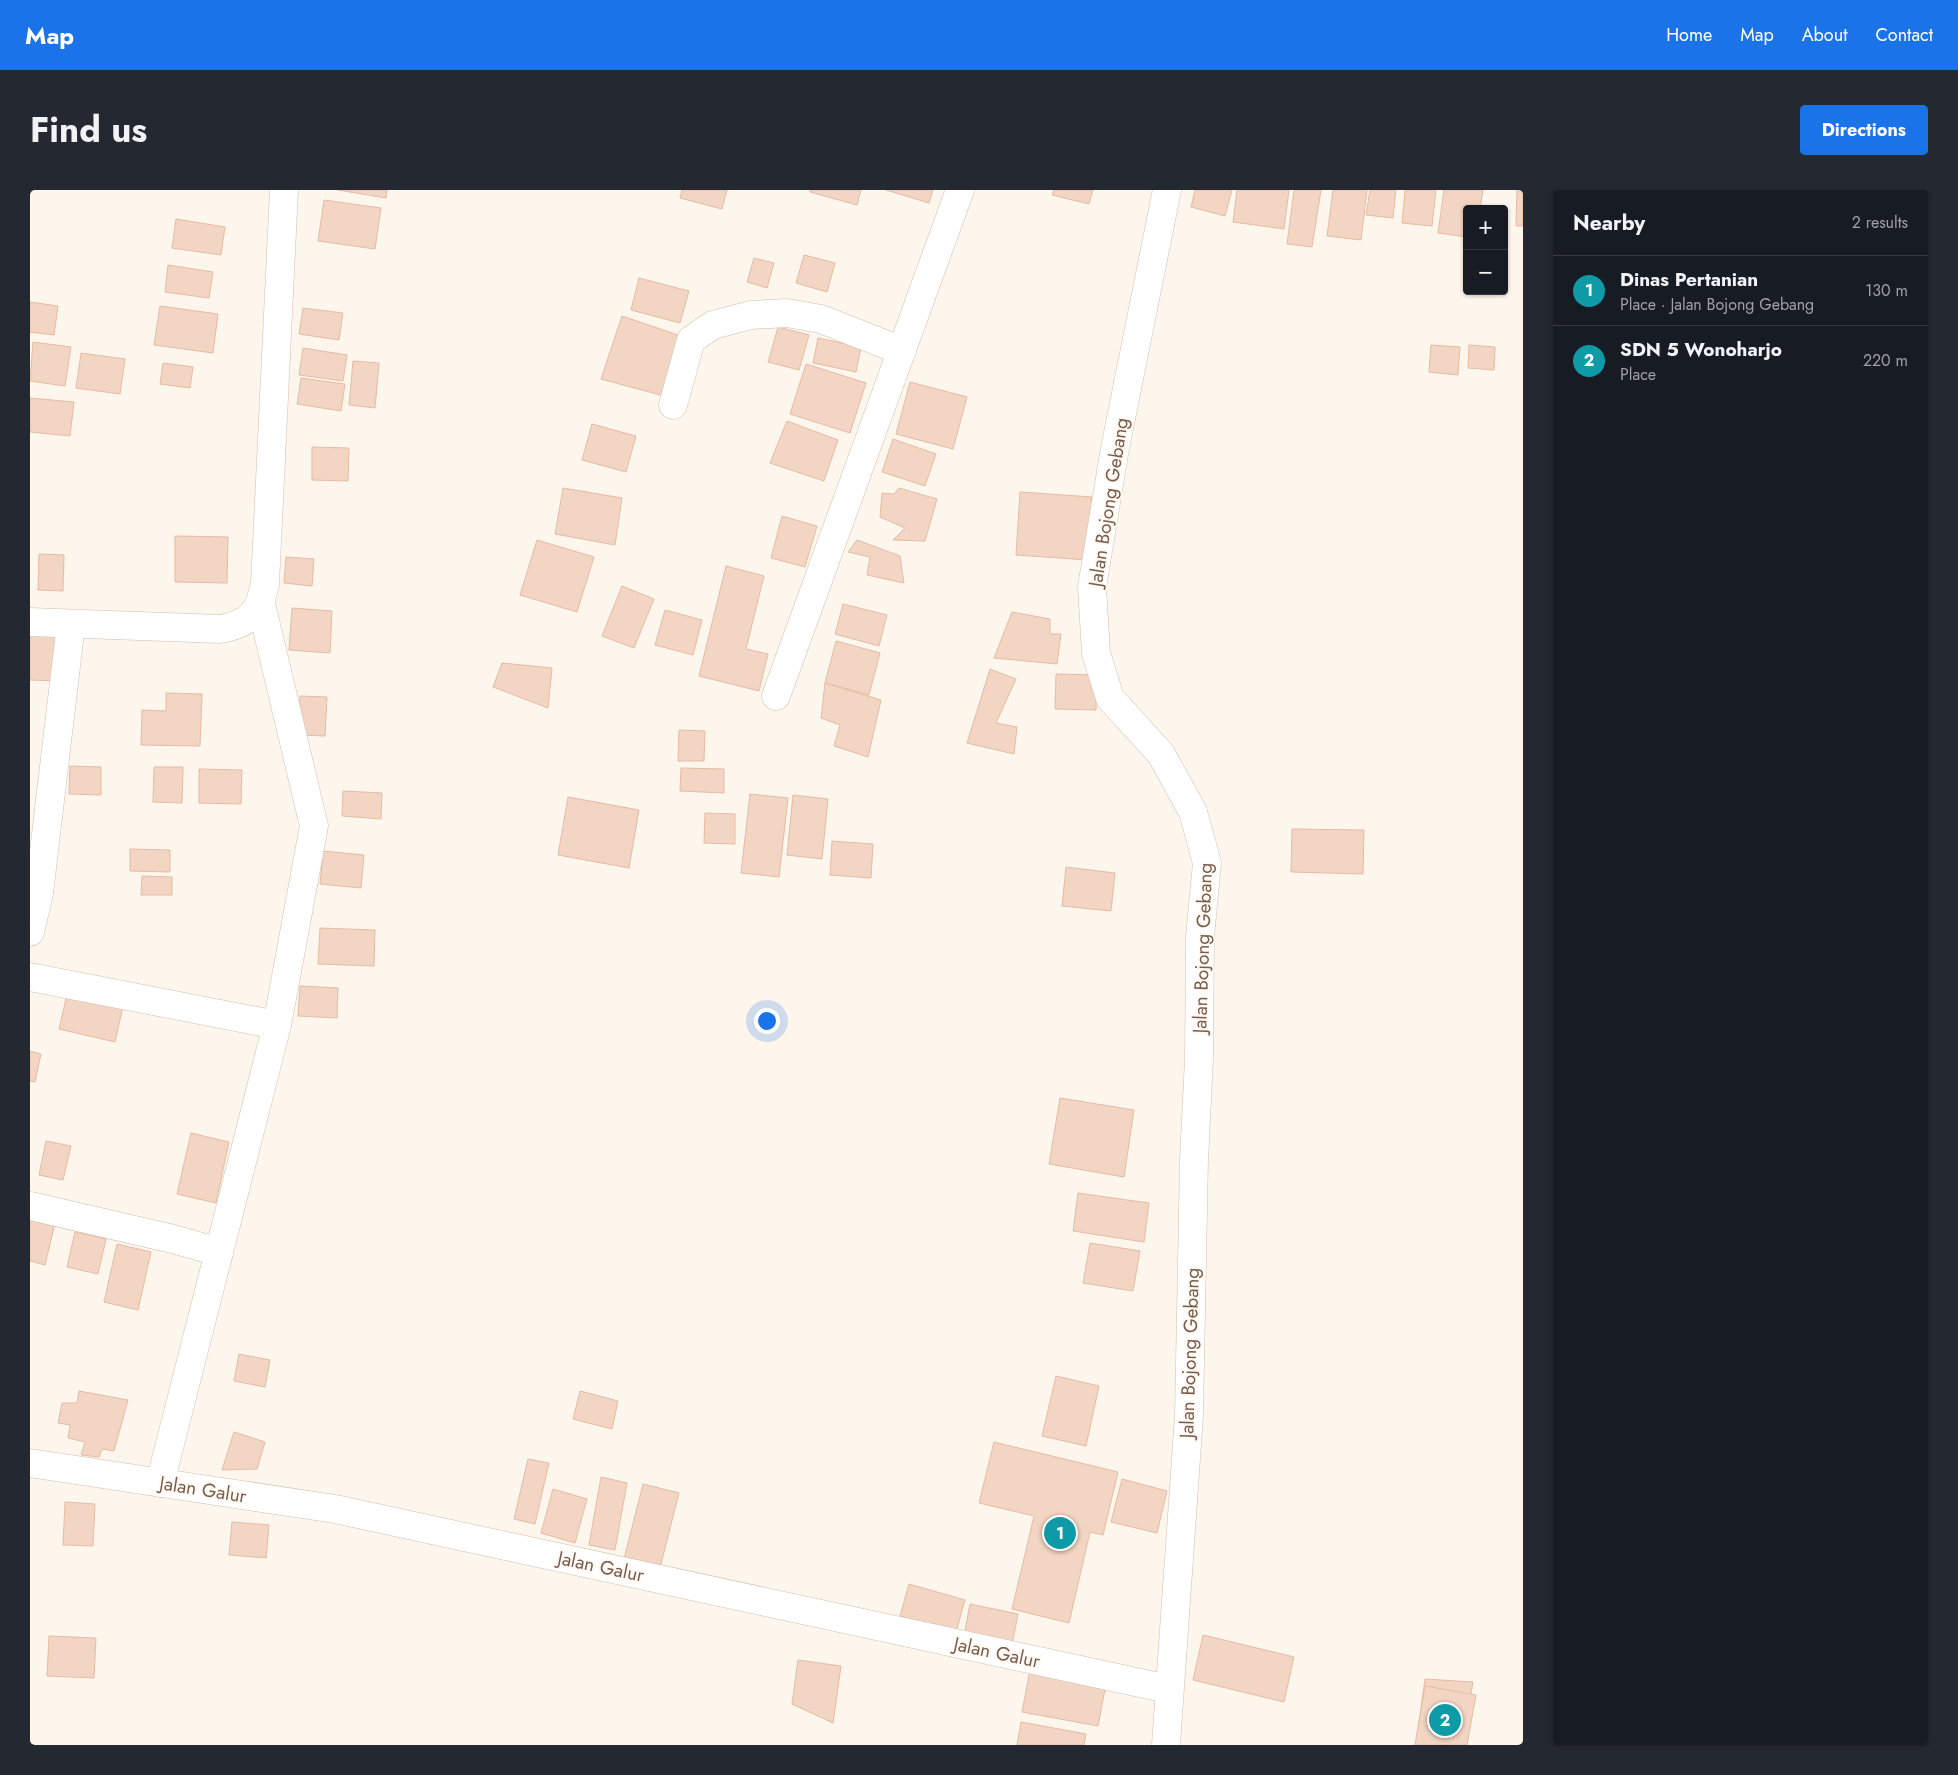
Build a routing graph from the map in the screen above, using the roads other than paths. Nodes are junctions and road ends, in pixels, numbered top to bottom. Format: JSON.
{"nodes":[{"id":1,"x":284,"y":190,"type":"edge"},
{"id":2,"x":960,"y":190,"type":"edge"},
{"id":3,"x":1167,"y":190,"type":"edge"},
{"id":4,"x":902,"y":351,"type":"junction"},
{"id":5,"x":674,"y":405,"type":"dead end"},
{"id":6,"x":261,"y":604,"type":"junction"},
{"id":7,"x":30,"y":622,"type":"edge"},
{"id":8,"x":71,"y":624,"type":"junction"},
{"id":9,"x":776,"y":696,"type":"dead end"},
{"id":10,"x":30,"y":932,"type":"edge"},
{"id":11,"x":30,"y":977,"type":"edge"},
{"id":12,"x":277,"y":1025,"type":"junction"},
{"id":13,"x":30,"y":1206,"type":"edge"},
{"id":14,"x":219,"y":1252,"type":"junction"},
{"id":15,"x":30,"y":1463,"type":"edge"},
{"id":16,"x":160,"y":1483,"type":"junction"},
{"id":17,"x":1168,"y":1689,"type":"junction"},
{"id":18,"x":1166,"y":1745,"type":"edge"}],
"edges":[{"from":1,"to":6,"type":"street"},
{"from":2,"to":4,"type":"street"},
{"from":3,"to":17,"type":"street","name":"Jalan Bojong Gebang"},
{"from":4,"to":5,"type":"street"},
{"from":4,"to":9,"type":"street"},
{"from":6,"to":8,"type":"street"},
{"from":6,"to":12,"type":"street"},
{"from":7,"to":8,"type":"street"},
{"from":8,"to":10,"type":"street"},
{"from":11,"to":12,"type":"street"},
{"from":12,"to":14,"type":"street"},
{"from":13,"to":14,"type":"street"},
{"from":14,"to":16,"type":"street"},
{"from":15,"to":16,"type":"street","name":"Jalan Galur"},
{"from":16,"to":17,"type":"street","name":"Jalan Galur"},
{"from":17,"to":18,"type":"street","name":"Jalan Bojong Gebang"}]}
